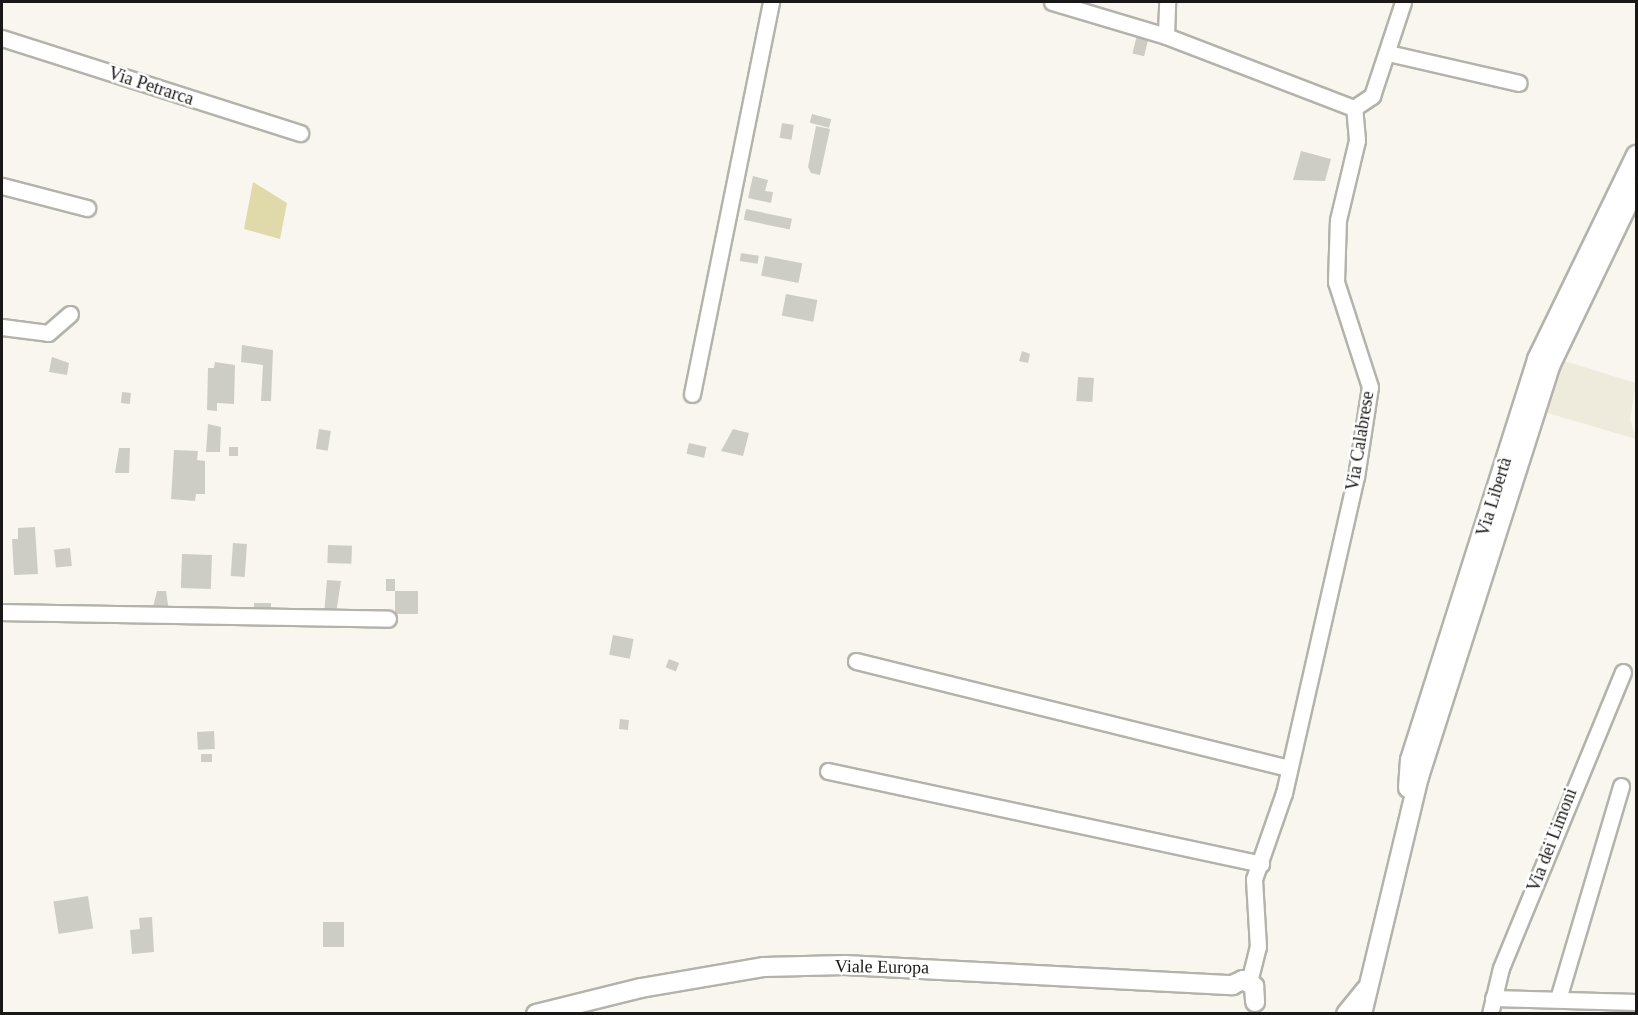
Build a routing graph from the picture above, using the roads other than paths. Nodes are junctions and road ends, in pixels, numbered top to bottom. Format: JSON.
{"nodes":[{"id":1,"x":771,"y":2,"type":"edge"},
{"id":2,"x":1052,"y":2,"type":"edge"},
{"id":3,"x":1167,"y":2,"type":"edge"},
{"id":4,"x":1403,"y":2,"type":"edge"},
{"id":5,"x":1166,"y":36,"type":"junction"},
{"id":6,"x":2,"y":38,"type":"edge"},
{"id":7,"x":1388,"y":53,"type":"junction"},
{"id":8,"x":1519,"y":82,"type":"dead end"},
{"id":9,"x":1354,"y":108,"type":"junction"},
{"id":10,"x":300,"y":134,"type":"dead end"},
{"id":11,"x":1636,"y":155,"type":"edge"},
{"id":12,"x":2,"y":186,"type":"edge"},
{"id":13,"x":1636,"y":186,"type":"edge"},
{"id":14,"x":87,"y":208,"type":"dead end"},
{"id":15,"x":70,"y":314,"type":"dead end"},
{"id":16,"x":2,"y":327,"type":"edge"},
{"id":17,"x":1544,"y":362,"type":"junction"},
{"id":18,"x":692,"y":394,"type":"dead end"},
{"id":19,"x":2,"y":612,"type":"edge"},
{"id":20,"x":388,"y":619,"type":"dead end"},
{"id":21,"x":856,"y":661,"type":"dead end"},
{"id":22,"x":1623,"y":672,"type":"dead end"},
{"id":23,"x":1288,"y":768,"type":"junction"},
{"id":24,"x":828,"y":771,"type":"dead end"},
{"id":25,"x":1621,"y":786,"type":"dead end"},
{"id":26,"x":1261,"y":864,"type":"junction"},
{"id":27,"x":1372,"y":980,"type":"junction"},
{"id":28,"x":1236,"y":984,"type":"junction"},
{"id":29,"x":1558,"y":999,"type":"junction"},
{"id":30,"x":1636,"y":1002,"type":"edge"},
{"id":31,"x":1259,"y":1008,"type":"edge"},
{"id":32,"x":1491,"y":1008,"type":"edge"},
{"id":33,"x":536,"y":1014,"type":"edge"},
{"id":34,"x":1346,"y":1014,"type":"edge"},
{"id":35,"x":1362,"y":1014,"type":"edge"}],
"edges":[{"from":1,"to":18,"type":"street"},
{"from":2,"to":5,"type":"street"},
{"from":3,"to":5,"type":"street"},
{"from":4,"to":7,"type":"street"},
{"from":5,"to":9,"type":"street"},
{"from":6,"to":10,"type":"street","name":"Via Petrarca"},
{"from":7,"to":8,"type":"street"},
{"from":7,"to":9,"type":"street"},
{"from":9,"to":23,"type":"street","name":"Via Calabrese"},
{"from":11,"to":17,"type":"street","name":"Via Libertà"},
{"from":12,"to":14,"type":"street"},
{"from":13,"to":17,"type":"street","name":"Via Libertà"},
{"from":15,"to":16,"type":"street"},
{"from":17,"to":27,"type":"street","name":"Via Libertà"},
{"from":19,"to":20,"type":"street"},
{"from":21,"to":23,"type":"street"},
{"from":22,"to":32,"type":"street","name":"Via dei Limoni"},
{"from":23,"to":26,"type":"street","name":"Via Calabrese"},
{"from":24,"to":26,"type":"street"},
{"from":25,"to":29,"type":"street"},
{"from":26,"to":28,"type":"street","name":"Via Calabrese"},
{"from":27,"to":34,"type":"street"},
{"from":27,"to":35,"type":"street","name":"Via Libertà"},
{"from":28,"to":31,"type":"street"},
{"from":28,"to":33,"type":"street","name":"Viale Europa"},
{"from":29,"to":30,"type":"street"},
{"from":29,"to":32,"type":"street"}]}
